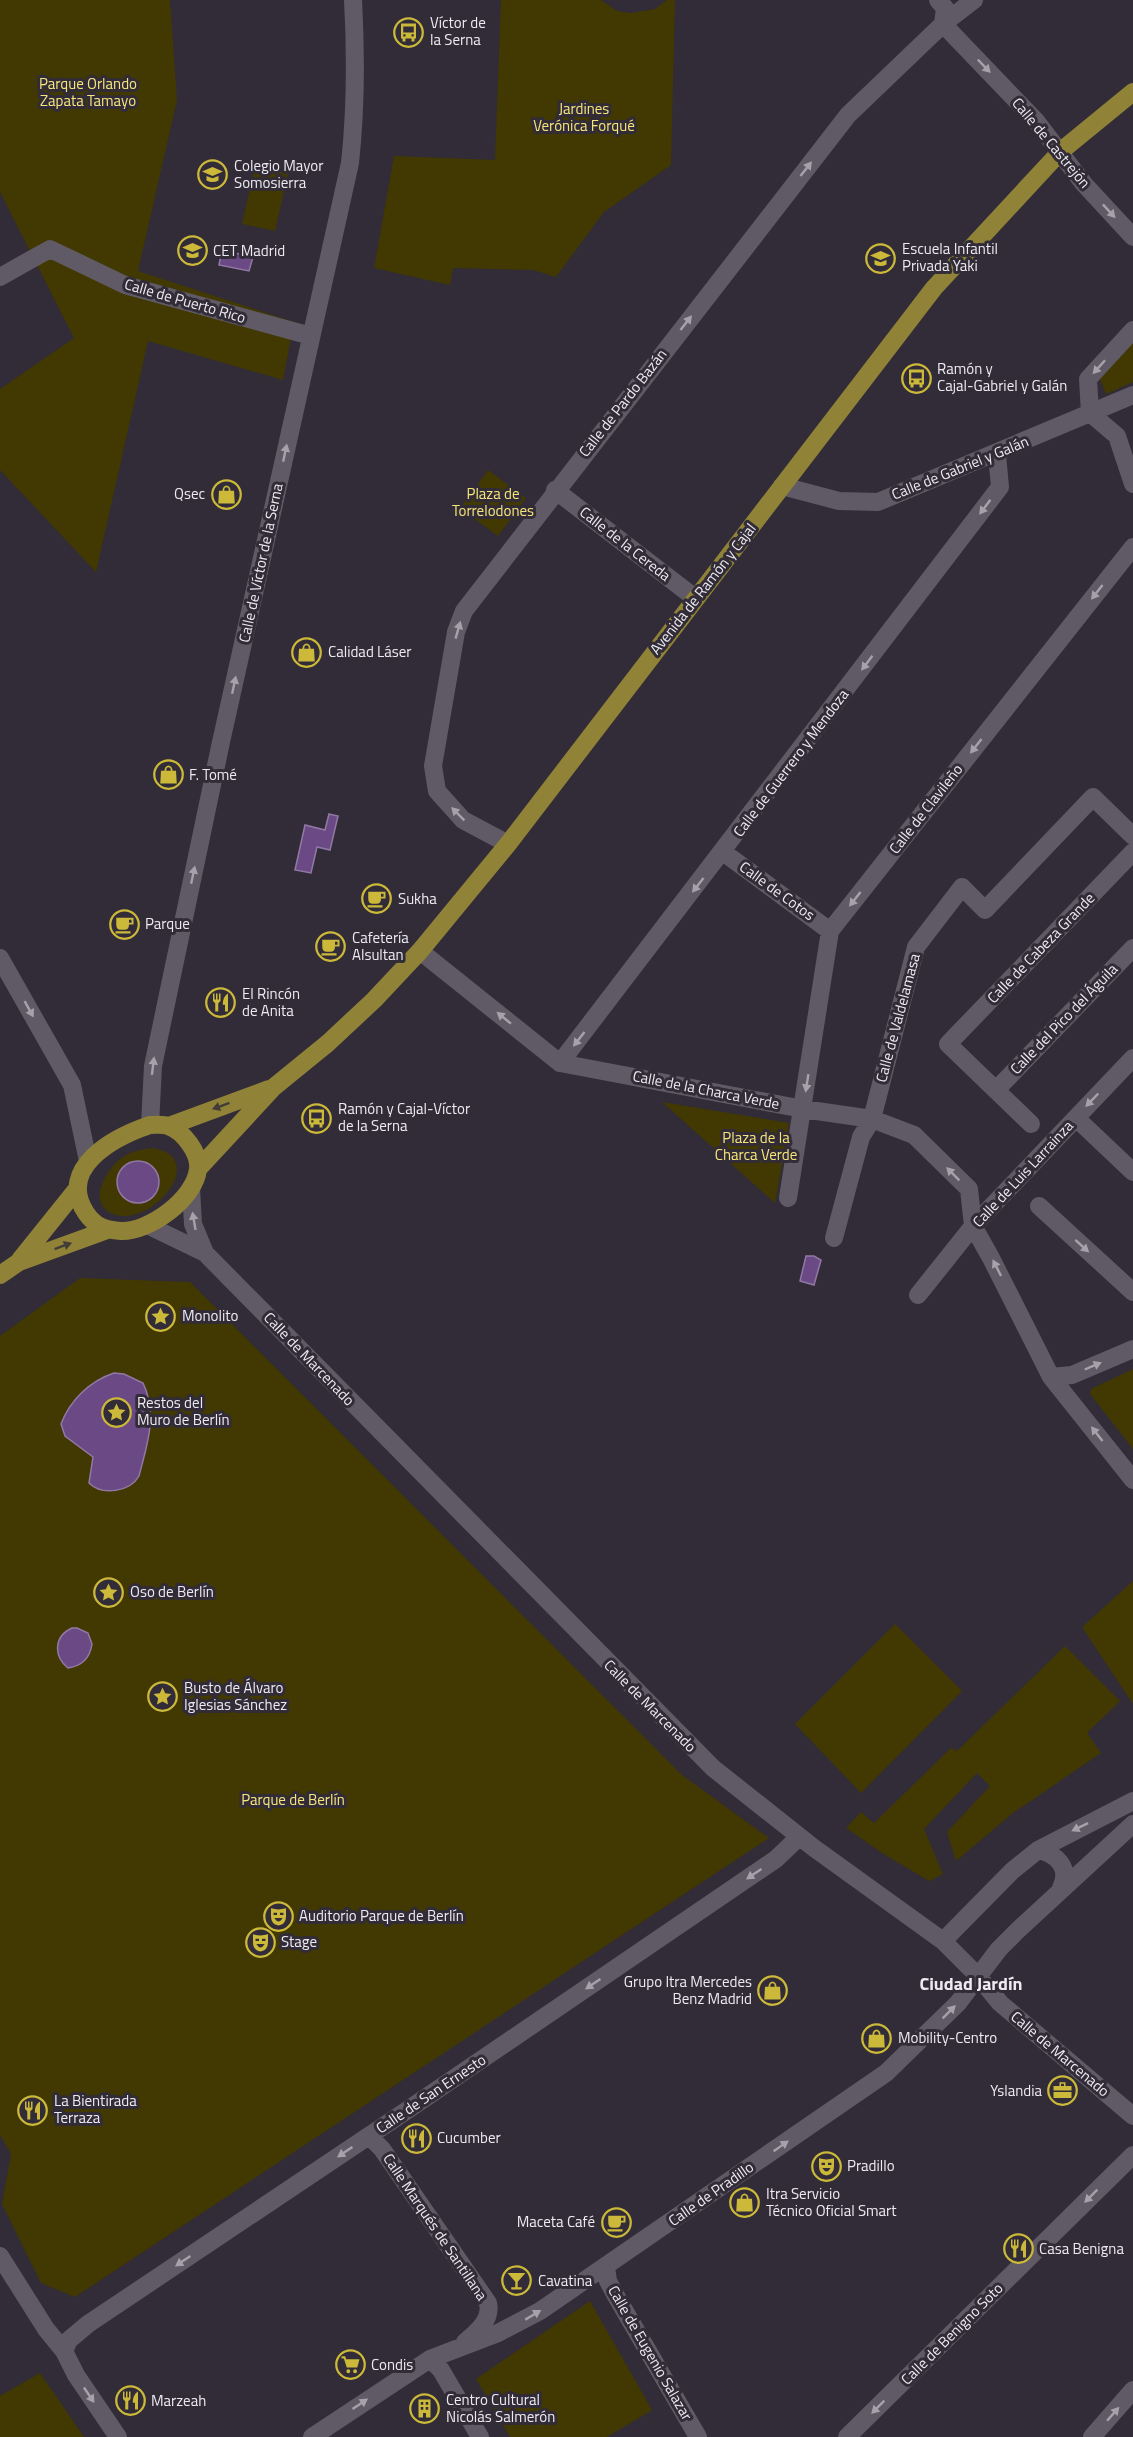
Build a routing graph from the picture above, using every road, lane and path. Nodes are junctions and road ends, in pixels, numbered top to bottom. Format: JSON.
{"nodes":[{"id":1,"x":353,"y":0,"type":"edge"},
{"id":2,"x":938,"y":0,"type":"edge"},
{"id":3,"x":974,"y":0,"type":"edge"},
{"id":4,"x":943,"y":24,"type":"junction"},
{"id":5,"x":1133,"y":92,"type":"edge"},
{"id":6,"x":1060,"y":151,"type":"junction"},
{"id":7,"x":1133,"y":237,"type":"edge"},
{"id":8,"x":0,"y":277,"type":"edge"},
{"id":9,"x":1133,"y":330,"type":"edge"},
{"id":10,"x":311,"y":336,"type":"junction"},
{"id":11,"x":1133,"y":395,"type":"edge"},
{"id":12,"x":1090,"y":413,"type":"junction"},
{"id":13,"x":997,"y":454,"type":"junction"},
{"id":14,"x":1133,"y":484,"type":"edge"},
{"id":15,"x":782,"y":486,"type":"junction"},
{"id":16,"x":555,"y":490,"type":"junction"},
{"id":17,"x":1133,"y":547,"type":"edge"},
{"id":18,"x":695,"y":598,"type":"junction"},
{"id":19,"x":1133,"y":836,"type":"edge"},
{"id":20,"x":508,"y":843,"type":"junction"},
{"id":21,"x":723,"y":852,"type":"junction"},
{"id":22,"x":1133,"y":852,"type":"edge"},
{"id":23,"x":830,"y":931,"type":"junction"},
{"id":24,"x":1133,"y":948,"type":"edge"},
{"id":25,"x":420,"y":951,"type":"junction"},
{"id":26,"x":0,"y":958,"type":"edge"},
{"id":27,"x":1133,"y":1058,"type":"edge"},
{"id":28,"x":560,"y":1063,"type":"junction"},
{"id":29,"x":274,"y":1087,"type":"junction"},
{"id":30,"x":996,"y":1090,"type":"junction"},
{"id":31,"x":803,"y":1108,"type":"junction"},
{"id":32,"x":1076,"y":1118,"type":"junction"},
{"id":33,"x":872,"y":1119,"type":"junction"},
{"id":34,"x":1031,"y":1124,"type":"dead end"},
{"id":35,"x":150,"y":1125,"type":"junction"},
{"id":36,"x":169,"y":1126,"type":"junction"},
{"id":37,"x":88,"y":1161,"type":"junction"},
{"id":38,"x":199,"y":1168,"type":"junction"},
{"id":39,"x":1133,"y":1172,"type":"edge"},
{"id":40,"x":191,"y":1188,"type":"junction"},
{"id":41,"x":77,"y":1189,"type":"junction"},
{"id":42,"x":788,"y":1198,"type":"dead end"},
{"id":43,"x":1039,"y":1206,"type":"dead end"},
{"id":44,"x":147,"y":1226,"type":"junction"},
{"id":45,"x":973,"y":1226,"type":"junction"},
{"id":46,"x":107,"y":1230,"type":"junction"},
{"id":47,"x":834,"y":1238,"type":"dead end"},
{"id":48,"x":205,"y":1252,"type":"junction"},
{"id":49,"x":19,"y":1262,"type":"junction"},
{"id":50,"x":0,"y":1275,"type":"edge"},
{"id":51,"x":1133,"y":1292,"type":"edge"},
{"id":52,"x":918,"y":1294,"type":"dead end"},
{"id":53,"x":1133,"y":1349,"type":"edge"},
{"id":54,"x":1051,"y":1377,"type":"junction"},
{"id":55,"x":1133,"y":1480,"type":"edge"},
{"id":56,"x":1133,"y":1801,"type":"edge"},
{"id":57,"x":1133,"y":1824,"type":"edge"},
{"id":58,"x":799,"y":1837,"type":"junction"},
{"id":59,"x":1133,"y":1840,"type":"edge"},
{"id":60,"x":1114,"y":1842,"type":"junction"},
{"id":61,"x":1038,"y":1850,"type":"junction"},
{"id":62,"x":1061,"y":1888,"type":"junction"},
{"id":63,"x":943,"y":1941,"type":"junction"},
{"id":64,"x":978,"y":1976,"type":"junction"},
{"id":65,"x":1133,"y":2116,"type":"edge"},
{"id":66,"x":369,"y":2136,"type":"junction"},
{"id":67,"x":1133,"y":2155,"type":"edge"},
{"id":68,"x":0,"y":2256,"type":"edge"},
{"id":69,"x":606,"y":2267,"type":"junction"},
{"id":70,"x":459,"y":2347,"type":"junction"},
{"id":71,"x":64,"y":2351,"type":"junction"},
{"id":72,"x":430,"y":2359,"type":"junction"},
{"id":73,"x":1133,"y":2390,"type":"edge"},
{"id":74,"x":118,"y":2437,"type":"edge"},
{"id":75,"x":312,"y":2437,"type":"edge"},
{"id":76,"x":480,"y":2437,"type":"edge"},
{"id":77,"x":698,"y":2437,"type":"edge"},
{"id":78,"x":847,"y":2437,"type":"edge"},
{"id":79,"x":1092,"y":2437,"type":"edge"}],
"edges":[{"from":1,"to":10,"type":"street","name":"Calle de Víctor de la Serna"},
{"from":2,"to":4,"type":"street"},
{"from":3,"to":4,"type":"street","name":"Calle de Pardo Bazán"},
{"from":4,"to":6,"type":"street","name":"Calle de Castrejón","one_way":true},
{"from":16,"to":4,"type":"street","name":"Calle de Pardo Bazán","one_way":true},
{"from":5,"to":6,"type":"main road","name":"Avenida de Ramón y Cajal"},
{"from":6,"to":7,"type":"street","name":"Calle de Castrejón","one_way":true},
{"from":6,"to":15,"type":"main road","name":"Avenida de Ramón y Cajal"},
{"from":8,"to":10,"type":"street","name":"Calle de Puerto Rico"},
{"from":9,"to":12,"type":"street","one_way":true},
{"from":35,"to":10,"type":"street","name":"Calle de Víctor de la Serna","one_way":true},
{"from":11,"to":12,"type":"street","name":"Calle de Gabriel y Galán"},
{"from":12,"to":13,"type":"street","name":"Calle de Gabriel y Galán"},
{"from":12,"to":14,"type":"street"},
{"from":13,"to":15,"type":"street","name":"Calle de Gabriel y Galán"},
{"from":13,"to":21,"type":"street","name":"Calle de Guerrero y Mendoza","one_way":true},
{"from":15,"to":18,"type":"main road","name":"Avenida de Ramón y Cajal"},
{"from":16,"to":18,"type":"street","name":"Calle de la Cereda"},
{"from":20,"to":16,"type":"street","name":"Calle de Pardo Bazán","one_way":true},
{"from":17,"to":23,"type":"street","name":"Calle de Clavileño","one_way":true},
{"from":18,"to":20,"type":"main road","name":"Avenida de Ramón y Cajal"},
{"from":19,"to":33,"type":"street","name":"Calle de Valdelamasa"},
{"from":20,"to":25,"type":"main road","name":"Avenida de Ramón y Cajal"},
{"from":21,"to":23,"type":"street","name":"Calle de Cotos"},
{"from":21,"to":28,"type":"street","name":"Calle de Guerrero y Mendoza","one_way":true},
{"from":22,"to":30,"type":"street","name":"Calle de Cabeza Grande"},
{"from":23,"to":31,"type":"street","name":"Calle de Clavileño","one_way":true},
{"from":24,"to":30,"type":"street","name":"Calle del Pico del Águila"},
{"from":28,"to":25,"type":"street","name":"Calle de la Charca Verde","one_way":true},
{"from":25,"to":29,"type":"main road","name":"Avenida de Ramón y Cajal"},
{"from":26,"to":37,"type":"street","one_way":true},
{"from":27,"to":32,"type":"street","name":"Calle de Luis Larrainza","one_way":true},
{"from":28,"to":31,"type":"street","name":"Calle de la Charca Verde"},
{"from":29,"to":36,"type":"main road","name":"Avenida de Ramón y Cajal","one_way":true},
{"from":29,"to":38,"type":"main road","name":"Avenida de Ramón y Cajal"},
{"from":30,"to":34,"type":"street"},
{"from":31,"to":33,"type":"street","name":"Calle de la Charca Verde"},
{"from":31,"to":42,"type":"street"},
{"from":32,"to":39,"type":"street"},
{"from":32,"to":45,"type":"street","name":"Calle de Luis Larrainza"},
{"from":45,"to":33,"type":"street","name":"Calle de la Charca Verde","one_way":true},
{"from":33,"to":47,"type":"street","name":"Calle de Valdelamasa"},
{"from":35,"to":36,"type":"main road"},
{"from":35,"to":37,"type":"main road"},
{"from":36,"to":38,"type":"main road"},
{"from":37,"to":41,"type":"main road"},
{"from":38,"to":40,"type":"main road"},
{"from":40,"to":44,"type":"main road"},
{"from":48,"to":40,"type":"street","name":"Calle de Marcenado","one_way":true},
{"from":41,"to":46,"type":"main road"},
{"from":41,"to":49,"type":"main road"},
{"from":43,"to":51,"type":"street","one_way":true},
{"from":44,"to":46,"type":"main road"},
{"from":44,"to":48,"type":"street","name":"Calle de Marcenado"},
{"from":45,"to":52,"type":"street","name":"Calle de Luis Larrainza"},
{"from":54,"to":45,"type":"street","one_way":true},
{"from":49,"to":46,"type":"main road","one_way":true},
{"from":48,"to":58,"type":"street","name":"Calle de Marcenado"},
{"from":49,"to":50,"type":"main road"},
{"from":54,"to":53,"type":"street","one_way":true},
{"from":55,"to":54,"type":"street","one_way":true},
{"from":56,"to":61,"type":"street","one_way":true},
{"from":57,"to":60,"type":"street","name":"Calle de Pradillo"},
{"from":58,"to":63,"type":"street","name":"Calle de Marcenado"},
{"from":58,"to":66,"type":"street","name":"Calle de San Ernesto","one_way":true},
{"from":59,"to":60,"type":"street"},
{"from":60,"to":62,"type":"street","name":"Calle de Pradillo"},
{"from":61,"to":62,"type":"street"},
{"from":61,"to":63,"type":"street"},
{"from":62,"to":64,"type":"street","name":"Calle de Pradillo"},
{"from":63,"to":64,"type":"street","name":"Calle de Marcenado"},
{"from":64,"to":65,"type":"street","name":"Calle de Marcenado"},
{"from":69,"to":64,"type":"street","name":"Calle de Pradillo","one_way":true},
{"from":66,"to":70,"type":"street","name":"Calle Marqués de Santillana"},
{"from":66,"to":71,"type":"street","name":"Calle de San Ernesto","one_way":true},
{"from":67,"to":78,"type":"street","name":"Calle de Benigno Soto","one_way":true},
{"from":68,"to":71,"type":"street"},
{"from":70,"to":69,"type":"street","name":"Calle de Pradillo","one_way":true},
{"from":69,"to":77,"type":"street","name":"Calle de Eugenio Salazar"},
{"from":70,"to":72,"type":"street","name":"Calle de Pradillo"},
{"from":71,"to":74,"type":"street","one_way":true},
{"from":75,"to":72,"type":"street","name":"Calle de Pradillo","one_way":true},
{"from":72,"to":76,"type":"street"},
{"from":79,"to":73,"type":"street","one_way":true}]}
